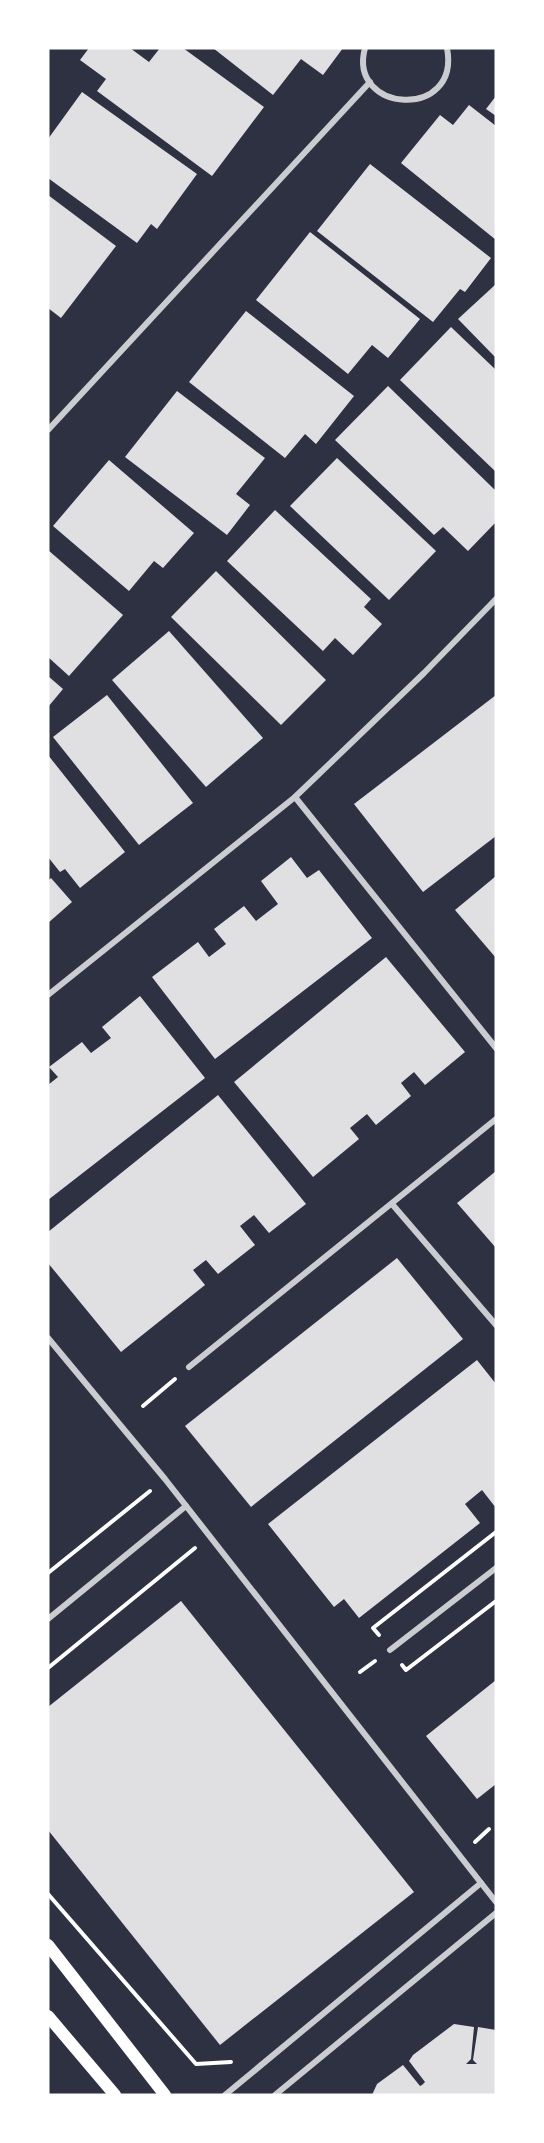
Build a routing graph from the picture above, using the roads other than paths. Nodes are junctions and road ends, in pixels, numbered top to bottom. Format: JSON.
{"nodes":[{"id":1,"x":365,"y":48,"type":"edge"},
{"id":2,"x":447,"y":48,"type":"edge"},
{"id":3,"x":370,"y":82,"type":"junction"},
{"id":4,"x":48,"y":430,"type":"edge"},
{"id":5,"x":496,"y":598,"type":"edge"},
{"id":6,"x":295,"y":797,"type":"junction"},
{"id":7,"x":48,"y":995,"type":"edge"},
{"id":8,"x":496,"y":1048,"type":"edge"},
{"id":9,"x":496,"y":1119,"type":"edge"},
{"id":10,"x":392,"y":1204,"type":"junction"},
{"id":11,"x":496,"y":1325,"type":"edge"},
{"id":12,"x":48,"y":1338,"type":"edge"},
{"id":13,"x":189,"y":1367,"type":"road end"},
{"id":14,"x":186,"y":1506,"type":"junction"},
{"id":15,"x":496,"y":1568,"type":"edge"},
{"id":16,"x":48,"y":1619,"type":"edge"},
{"id":17,"x":390,"y":1650,"type":"road end"},
{"id":18,"x":481,"y":1883,"type":"junction"},
{"id":19,"x":496,"y":1902,"type":"edge"},
{"id":20,"x":496,"y":1913,"type":"edge"},
{"id":21,"x":48,"y":1945,"type":"edge"},
{"id":22,"x":48,"y":2016,"type":"edge"},
{"id":23,"x":115,"y":2095,"type":"edge"},
{"id":24,"x":165,"y":2095,"type":"edge"},
{"id":25,"x":225,"y":2095,"type":"edge"},
{"id":26,"x":275,"y":2095,"type":"edge"}],
"edges":[{"from":1,"to":3,"type":"street"},
{"from":2,"to":3,"type":"street"},
{"from":3,"to":4,"type":"street"},
{"from":5,"to":6,"type":"street"},
{"from":6,"to":7,"type":"street"},
{"from":6,"to":8,"type":"street"},
{"from":9,"to":10,"type":"street"},
{"from":10,"to":11,"type":"street"},
{"from":10,"to":13,"type":"street"},
{"from":12,"to":14,"type":"street"},
{"from":14,"to":16,"type":"street"},
{"from":14,"to":18,"type":"street"},
{"from":15,"to":17,"type":"street"},
{"from":18,"to":19,"type":"street"},
{"from":18,"to":25,"type":"street"},
{"from":20,"to":26,"type":"street"},
{"from":21,"to":24,"type":"main road"},
{"from":22,"to":23,"type":"main road"}]}
